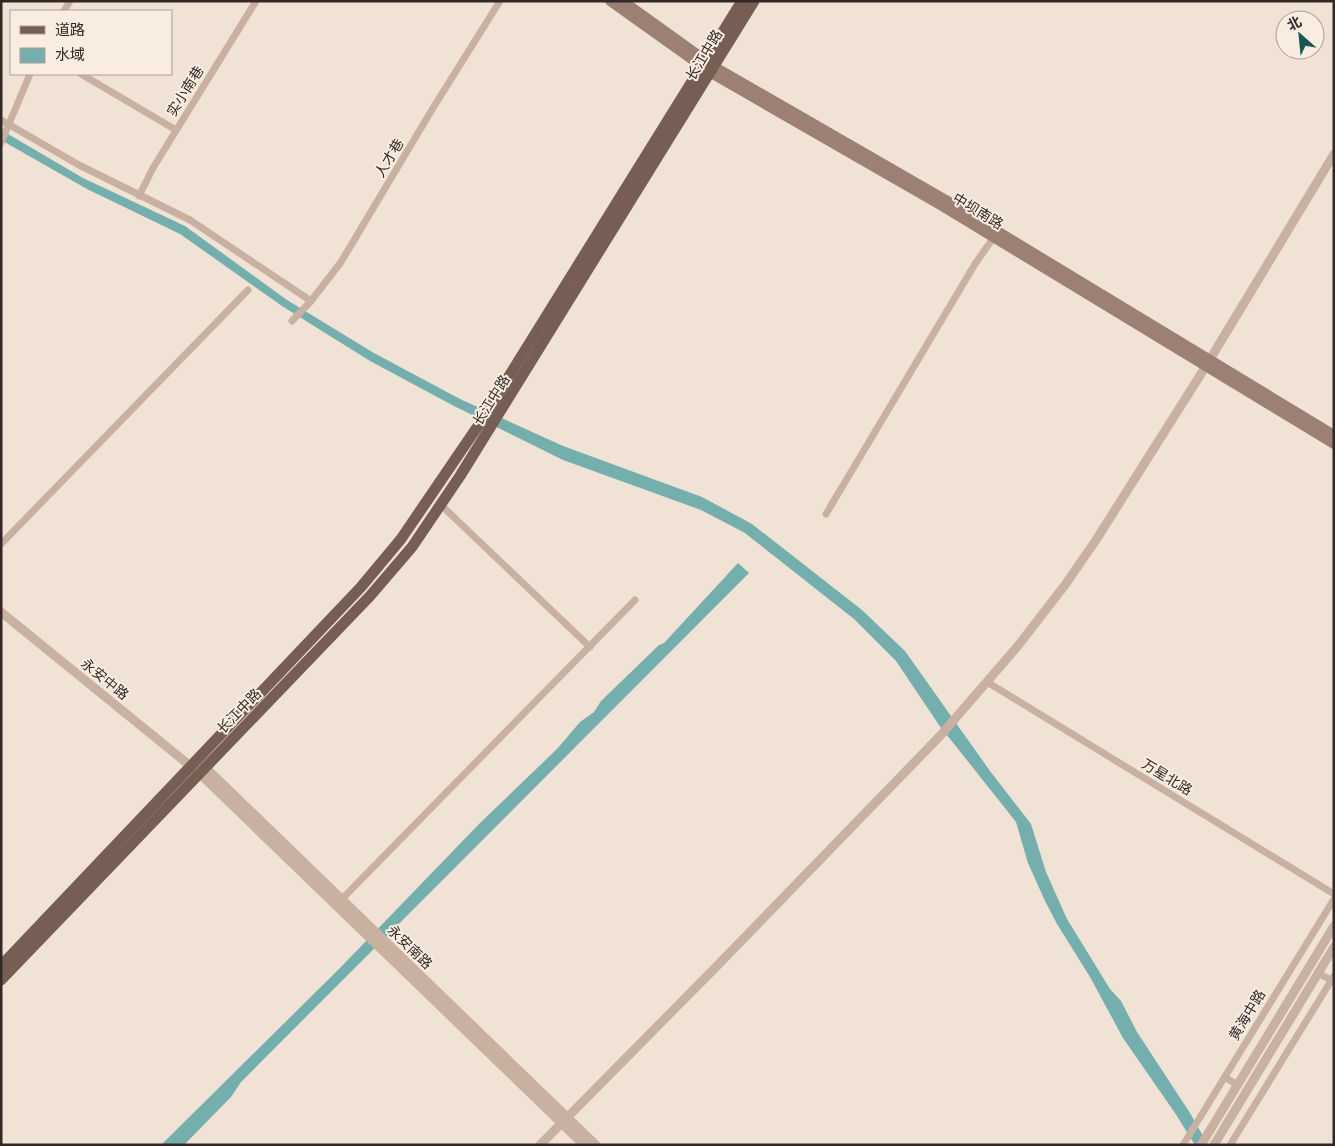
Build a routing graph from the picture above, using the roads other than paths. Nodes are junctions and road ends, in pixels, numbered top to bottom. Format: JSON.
{"nodes":[{"id":1,"x":256,"y":1,"type":"edge"},
{"id":2,"x":500,"y":1,"type":"edge"},
{"id":3,"x":610,"y":1,"type":"edge"},
{"id":4,"x":623,"y":1,"type":"edge"},
{"id":5,"x":742,"y":1,"type":"edge"},
{"id":6,"x":754,"y":1,"type":"edge"},
{"id":7,"x":708,"y":67,"type":"junction"},
{"id":8,"x":30,"y":75,"type":"edge"},
{"id":9,"x":83,"y":75,"type":"edge"},
{"id":10,"x":1,"y":120,"type":"edge"},
{"id":11,"x":10,"y":125,"type":"junction"},
{"id":12,"x":176,"y":130,"type":"junction"},
{"id":13,"x":1,"y":143,"type":"edge"},
{"id":14,"x":1334,"y":154,"type":"edge"},
{"id":15,"x":139,"y":196,"type":"junction"},
{"id":16,"x":994,"y":237,"type":"junction"},
{"id":17,"x":248,"y":290,"type":"dead end"},
{"id":18,"x":309,"y":303,"type":"junction"},
{"id":19,"x":292,"y":320,"type":"dead end"},
{"id":20,"x":1208,"y":363,"type":"junction"},
{"id":21,"x":1334,"y":435,"type":"edge"},
{"id":22,"x":1334,"y":444,"type":"edge"},
{"id":23,"x":442,"y":505,"type":"junction"},
{"id":24,"x":826,"y":514,"type":"dead end"},
{"id":25,"x":1,"y":544,"type":"edge"},
{"id":26,"x":635,"y":600,"type":"dead end"},
{"id":27,"x":1,"y":612,"type":"edge"},
{"id":28,"x":590,"y":647,"type":"junction"},
{"id":29,"x":987,"y":682,"type":"junction"},
{"id":30,"x":199,"y":769,"type":"junction"},
{"id":31,"x":1334,"y":894,"type":"edge"},
{"id":32,"x":1334,"y":899,"type":"edge"},
{"id":33,"x":338,"y":902,"type":"junction"},
{"id":34,"x":1334,"y":926,"type":"edge"},
{"id":35,"x":1334,"y":947,"type":"edge"},
{"id":36,"x":1296,"y":961,"type":"junction"},
{"id":37,"x":1,"y":966,"type":"edge"},
{"id":38,"x":1308,"y":969,"type":"junction"},
{"id":39,"x":1318,"y":973,"type":"junction"},
{"id":40,"x":1332,"y":978,"type":"edge"},
{"id":41,"x":1,"y":980,"type":"edge"},
{"id":42,"x":1225,"y":1077,"type":"junction"},
{"id":43,"x":1237,"y":1086,"type":"junction"},
{"id":44,"x":564,"y":1120,"type":"junction"},
{"id":45,"x":1218,"y":1138,"type":"edge"},
{"id":46,"x":1184,"y":1142,"type":"edge"},
{"id":47,"x":1232,"y":1142,"type":"edge"},
{"id":48,"x":540,"y":1145,"type":"edge"},
{"id":49,"x":584,"y":1145,"type":"edge"},
{"id":50,"x":596,"y":1145,"type":"edge"},
{"id":51,"x":1201,"y":1145,"type":"edge"}],
"edges":[{"from":1,"to":12,"type":"street","name":"实小南巷"},
{"from":2,"to":18,"type":"street","name":"人才巷"},
{"from":3,"to":7,"type":"main road","name":"中坝南路"},
{"from":4,"to":7,"type":"main road","name":"中坝南路"},
{"from":5,"to":7,"type":"main road","name":"长江中路"},
{"from":6,"to":7,"type":"main road","name":"长江中路"},
{"from":7,"to":16,"type":"main road","name":"中坝南路"},
{"from":7,"to":20,"type":"main road","name":"中坝南路"},
{"from":7,"to":23,"type":"main road","name":"长江中路"},
{"from":7,"to":30,"type":"main road","name":"长江中路"},
{"from":8,"to":11,"type":"street"},
{"from":9,"to":12,"type":"street"},
{"from":10,"to":11,"type":"street"},
{"from":11,"to":13,"type":"street"},
{"from":11,"to":15,"type":"street"},
{"from":12,"to":15,"type":"street","name":"实小南巷"},
{"from":14,"to":20,"type":"street"},
{"from":15,"to":18,"type":"street"},
{"from":16,"to":20,"type":"main road","name":"中坝南路"},
{"from":16,"to":24,"type":"street"},
{"from":17,"to":25,"type":"street"},
{"from":18,"to":19,"type":"street","name":"人才巷"},
{"from":20,"to":21,"type":"main road","name":"中坝南路"},
{"from":20,"to":22,"type":"main road","name":"中坝南路"},
{"from":20,"to":29,"type":"street"},
{"from":23,"to":28,"type":"street"},
{"from":23,"to":30,"type":"main road","name":"长江中路"},
{"from":26,"to":28,"type":"street"},
{"from":27,"to":30,"type":"street","name":"永安中路"},
{"from":28,"to":33,"type":"street"},
{"from":29,"to":31,"type":"street","name":"万星北路"},
{"from":29,"to":44,"type":"street"},
{"from":30,"to":33,"type":"street","name":"永安南路"},
{"from":30,"to":37,"type":"main road"},
{"from":30,"to":41,"type":"main road"},
{"from":32,"to":36,"type":"street","name":"黄海中路"},
{"from":33,"to":44,"type":"street","name":"永安南路"},
{"from":34,"to":38,"type":"street","name":"黄海中路"},
{"from":35,"to":39,"type":"street"},
{"from":36,"to":38,"type":"street"},
{"from":36,"to":42,"type":"street","name":"黄海中路"},
{"from":38,"to":43,"type":"street","name":"黄海中路"},
{"from":39,"to":40,"type":"street"},
{"from":39,"to":45,"type":"street"},
{"from":40,"to":47,"type":"street"},
{"from":42,"to":43,"type":"street"},
{"from":42,"to":46,"type":"street","name":"黄海中路"},
{"from":43,"to":51,"type":"street","name":"黄海中路"},
{"from":44,"to":48,"type":"street"},
{"from":44,"to":49,"type":"street","name":"永安南路"},
{"from":44,"to":50,"type":"street","name":"永安南路"},
{"from":45,"to":47,"type":"street"}]}
